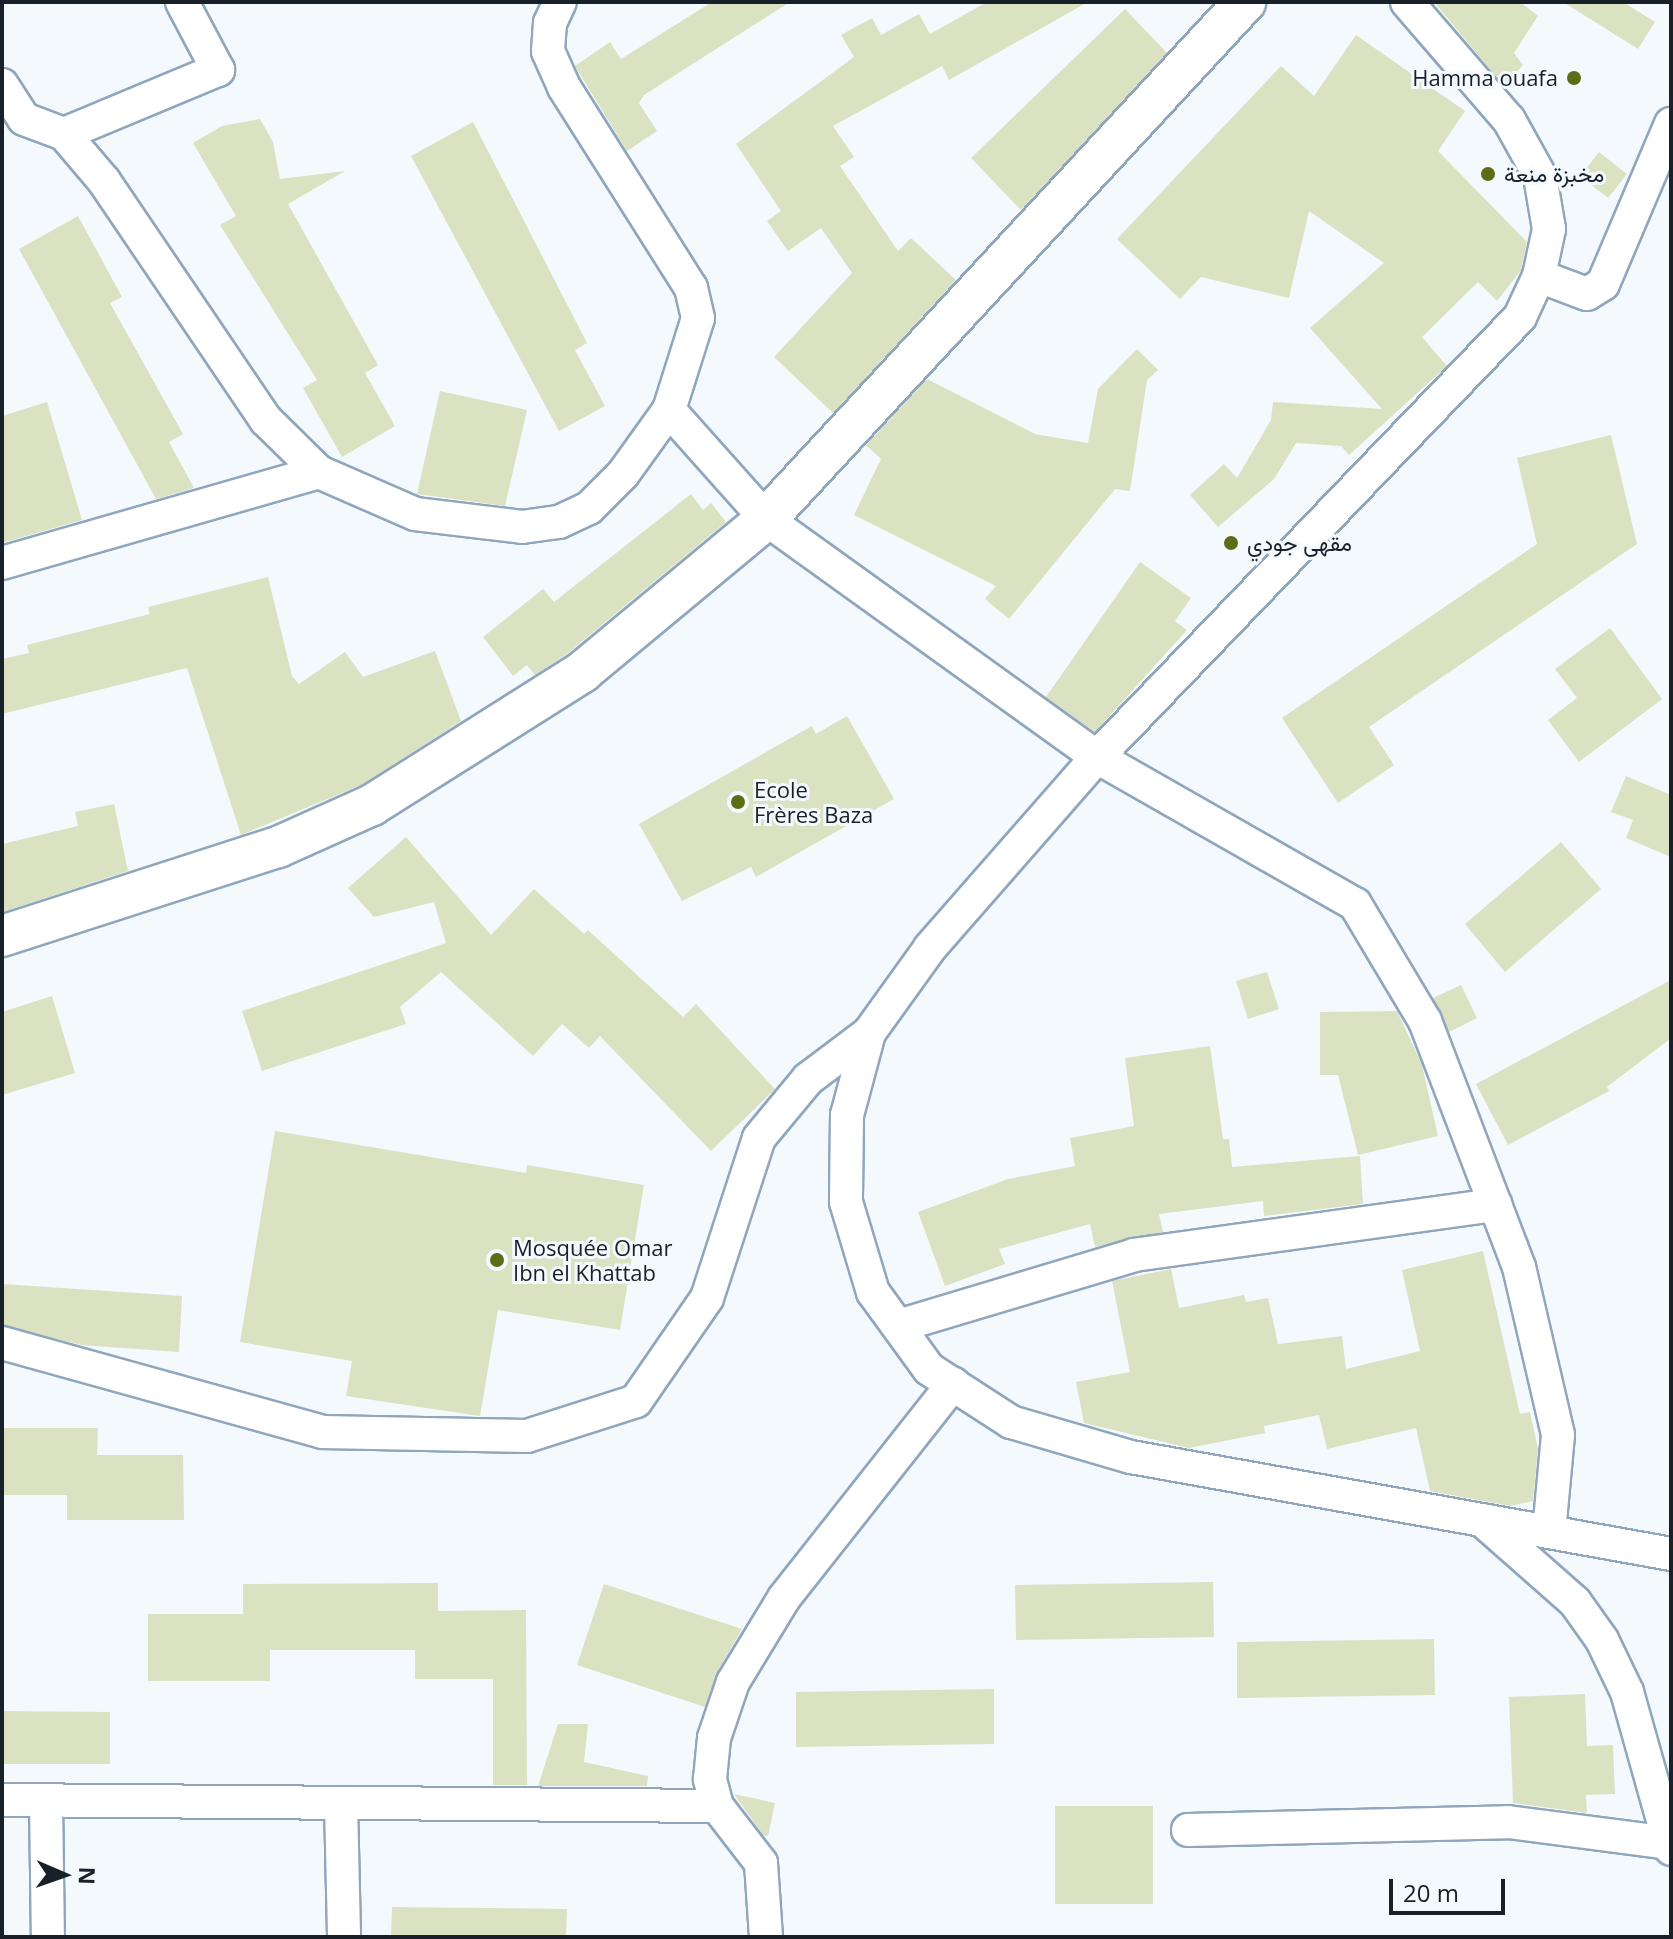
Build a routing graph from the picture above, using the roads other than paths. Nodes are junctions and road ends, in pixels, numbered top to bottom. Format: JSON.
{"nodes":[{"id":1,"x":182,"y":2,"type":"edge"},
{"id":2,"x":560,"y":2,"type":"edge"},
{"id":3,"x":1245,"y":2,"type":"edge"},
{"id":4,"x":1407,"y":2,"type":"edge"},
{"id":5,"x":2,"y":85,"type":"edge"},
{"id":6,"x":1671,"y":124,"type":"edge"},
{"id":7,"x":64,"y":134,"type":"junction"},
{"id":8,"x":1539,"y":276,"type":"junction"},
{"id":9,"x":669,"y":410,"type":"junction"},
{"id":10,"x":319,"y":472,"type":"junction"},
{"id":11,"x":766,"y":519,"type":"junction"},
{"id":12,"x":2,"y":563,"type":"edge"},
{"id":13,"x":1097,"y":757,"type":"junction"},
{"id":14,"x":2,"y":936,"type":"edge"},
{"id":15,"x":869,"y":1033,"type":"junction"},
{"id":16,"x":1496,"y":1205,"type":"junction"},
{"id":17,"x":898,"y":1326,"type":"junction"},
{"id":18,"x":2,"y":1343,"type":"edge"},
{"id":19,"x":953,"y":1384,"type":"junction"},
{"id":20,"x":1482,"y":1520,"type":"junction"},
{"id":21,"x":1549,"y":1532,"type":"junction"},
{"id":22,"x":1671,"y":1554,"type":"edge"},
{"id":23,"x":2,"y":1800,"type":"edge"},
{"id":24,"x":46,"y":1801,"type":"junction"},
{"id":25,"x":341,"y":1803,"type":"junction"},
{"id":26,"x":717,"y":1806,"type":"junction"},
{"id":27,"x":1188,"y":1830,"type":"dead end"},
{"id":28,"x":1670,"y":1846,"type":"edge"},
{"id":29,"x":48,"y":1937,"type":"edge"},
{"id":30,"x":344,"y":1937,"type":"edge"},
{"id":31,"x":766,"y":1937,"type":"edge"}],
"edges":[{"from":1,"to":7,"type":"street"},
{"from":2,"to":9,"type":"street"},
{"from":3,"to":11,"type":"street"},
{"from":4,"to":8,"type":"street"},
{"from":5,"to":7,"type":"street"},
{"from":6,"to":8,"type":"street"},
{"from":7,"to":10,"type":"street"},
{"from":8,"to":13,"type":"street"},
{"from":9,"to":10,"type":"street"},
{"from":9,"to":11,"type":"street"},
{"from":10,"to":12,"type":"street"},
{"from":11,"to":13,"type":"street"},
{"from":11,"to":14,"type":"street"},
{"from":13,"to":15,"type":"street"},
{"from":13,"to":16,"type":"street"},
{"from":15,"to":17,"type":"street"},
{"from":15,"to":18,"type":"street"},
{"from":16,"to":17,"type":"street"},
{"from":16,"to":21,"type":"street"},
{"from":17,"to":19,"type":"street"},
{"from":19,"to":20,"type":"street"},
{"from":19,"to":26,"type":"street"},
{"from":20,"to":21,"type":"street"},
{"from":20,"to":28,"type":"street"},
{"from":21,"to":22,"type":"street"},
{"from":23,"to":24,"type":"street"},
{"from":24,"to":25,"type":"street"},
{"from":24,"to":29,"type":"street"},
{"from":25,"to":26,"type":"street"},
{"from":25,"to":30,"type":"street"},
{"from":26,"to":31,"type":"street"},
{"from":27,"to":28,"type":"street"}]}
